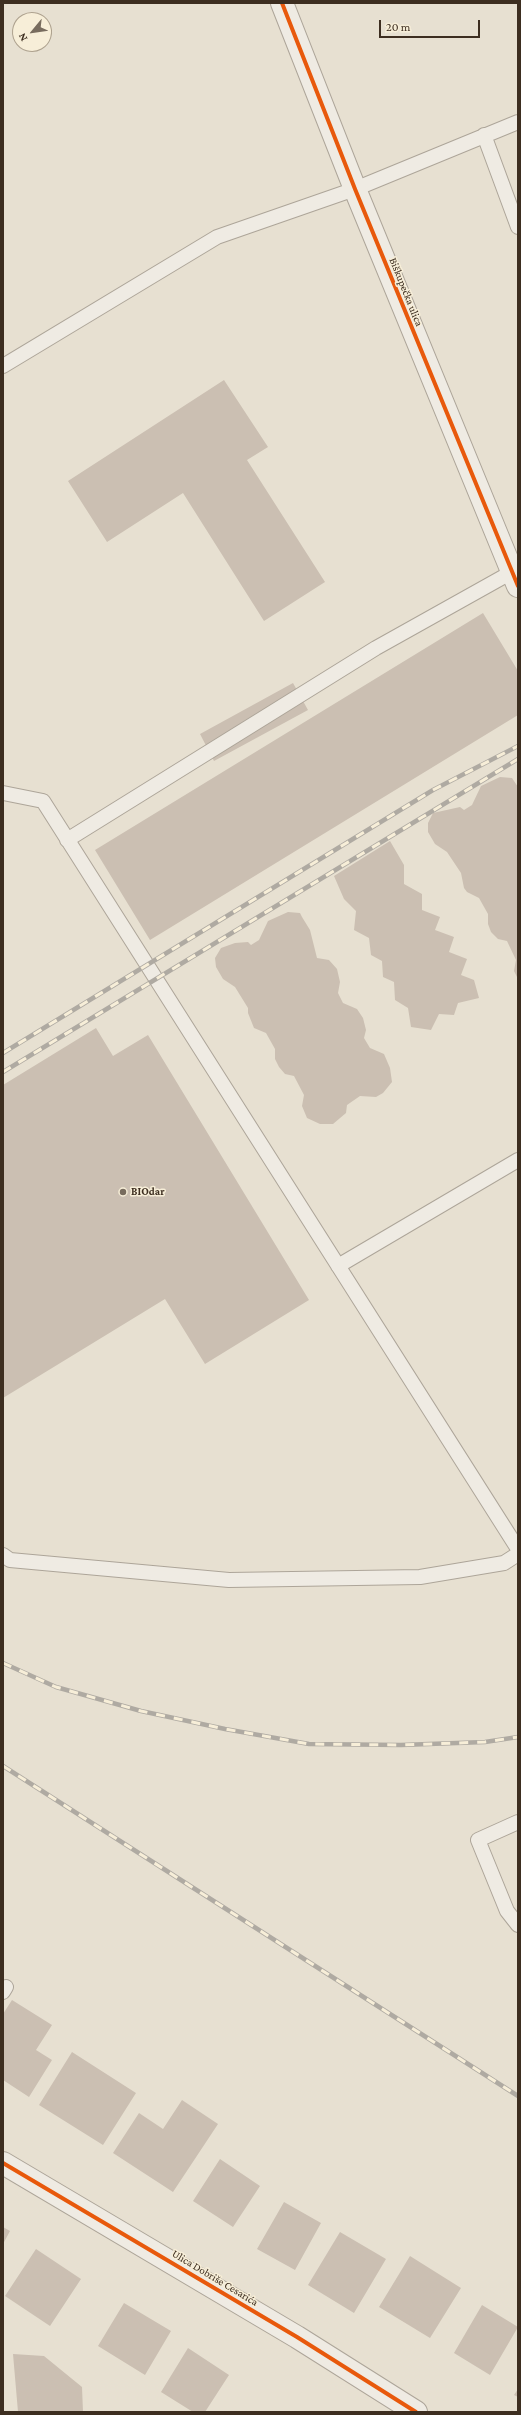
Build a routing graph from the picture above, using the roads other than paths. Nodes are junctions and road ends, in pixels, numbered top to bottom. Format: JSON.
{"nodes":[{"id":1,"x":282,"y":3,"type":"edge"},
{"id":2,"x":518,"y":122,"type":"edge"},
{"id":3,"x":484,"y":135,"type":"junction"},
{"id":4,"x":354,"y":189,"type":"junction"},
{"id":5,"x":518,"y":227,"type":"edge"},
{"id":6,"x":3,"y":366,"type":"edge"},
{"id":7,"x":515,"y":579,"type":"edge"},
{"id":8,"x":3,"y":793,"type":"edge"},
{"id":9,"x":67,"y":840,"type":"junction"},
{"id":10,"x":518,"y":1160,"type":"edge"},
{"id":11,"x":338,"y":1266,"type":"junction"},
{"id":12,"x":518,"y":1549,"type":"edge"},
{"id":13,"x":518,"y":1554,"type":"edge"},
{"id":14,"x":3,"y":1555,"type":"edge"},
{"id":15,"x":518,"y":1822,"type":"edge"},
{"id":16,"x":518,"y":1925,"type":"edge"},
{"id":17,"x":3,"y":2163,"type":"edge"},
{"id":18,"x":404,"y":2409,"type":"edge"}],
"edges":[{"from":1,"to":4,"type":"street","name":"Biškupečka ulica"},
{"from":2,"to":3,"type":"lane"},
{"from":3,"to":4,"type":"lane"},
{"from":3,"to":5,"type":"lane"},
{"from":4,"to":6,"type":"lane"},
{"from":4,"to":7,"type":"street","name":"Biškupečka ulica"},
{"from":7,"to":9,"type":"lane"},
{"from":8,"to":9,"type":"lane"},
{"from":9,"to":11,"type":"lane"},
{"from":10,"to":11,"type":"lane"},
{"from":11,"to":12,"type":"lane"},
{"from":13,"to":14,"type":"lane"},
{"from":15,"to":16,"type":"lane"},
{"from":17,"to":18,"type":"street","name":"Ulica Dobriše Cesarića"}]}
